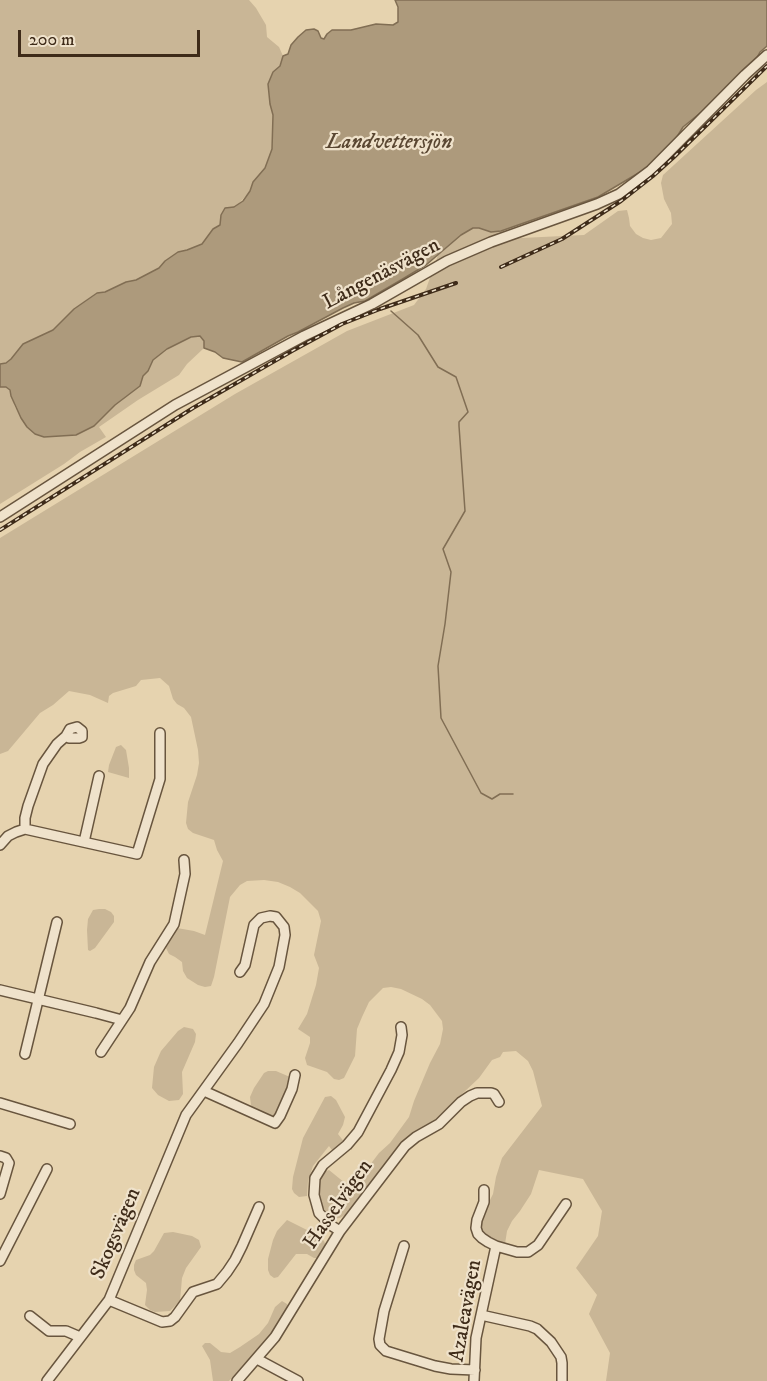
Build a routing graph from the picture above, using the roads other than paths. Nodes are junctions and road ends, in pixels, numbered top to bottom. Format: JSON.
{"nodes":[{"id":1,"x":767,"y":55,"type":"edge"},
{"id":2,"x":0,"y":517,"type":"edge"},
{"id":3,"x":160,"y":733,"type":"dead end"},
{"id":4,"x":66,"y":736,"type":"dead end"},
{"id":5,"x":99,"y":776,"type":"dead end"},
{"id":6,"x":25,"y":829,"type":"junction"},
{"id":7,"x":84,"y":842,"type":"junction"},
{"id":8,"x":0,"y":845,"type":"edge"},
{"id":9,"x":184,"y":860,"type":"dead end"},
{"id":10,"x":57,"y":922,"type":"dead end"},
{"id":11,"x":240,"y":972,"type":"dead end"},
{"id":12,"x":0,"y":990,"type":"edge"},
{"id":13,"x":39,"y":1000,"type":"junction"},
{"id":14,"x":122,"y":1020,"type":"junction"},
{"id":15,"x":401,"y":1027,"type":"dead end"},
{"id":16,"x":101,"y":1052,"type":"dead end"},
{"id":17,"x":25,"y":1054,"type":"dead end"},
{"id":18,"x":295,"y":1075,"type":"dead end"},
{"id":19,"x":204,"y":1091,"type":"junction"},
{"id":20,"x":500,"y":1102,"type":"dead end"},
{"id":21,"x":0,"y":1103,"type":"edge"},
{"id":22,"x":70,"y":1124,"type":"dead end"},
{"id":23,"x":0,"y":1156,"type":"edge"},
{"id":24,"x":47,"y":1169,"type":"dead end"},
{"id":25,"x":484,"y":1190,"type":"dead end"},
{"id":26,"x":0,"y":1194,"type":"edge"},
{"id":27,"x":566,"y":1204,"type":"dead end"},
{"id":28,"x":259,"y":1207,"type":"dead end"},
{"id":29,"x":340,"y":1231,"type":"junction"},
{"id":30,"x":404,"y":1246,"type":"dead end"},
{"id":31,"x":496,"y":1246,"type":"junction"},
{"id":32,"x":0,"y":1262,"type":"edge"},
{"id":33,"x":109,"y":1300,"type":"junction"},
{"id":34,"x":481,"y":1315,"type":"junction"},
{"id":35,"x":30,"y":1316,"type":"dead end"},
{"id":36,"x":80,"y":1337,"type":"junction"},
{"id":37,"x":257,"y":1359,"type":"junction"},
{"id":38,"x":475,"y":1370,"type":"junction"},
{"id":39,"x":46,"y":1381,"type":"edge"},
{"id":40,"x":237,"y":1381,"type":"edge"},
{"id":41,"x":298,"y":1381,"type":"edge"},
{"id":42,"x":474,"y":1381,"type":"edge"},
{"id":43,"x":561,"y":1381,"type":"edge"}],
"edges":[{"from":1,"to":2,"type":"street","name":"Långenäsvägen"},
{"from":3,"to":7,"type":"street"},
{"from":4,"to":6,"type":"street"},
{"from":5,"to":7,"type":"street"},
{"from":6,"to":7,"type":"street"},
{"from":6,"to":8,"type":"street"},
{"from":9,"to":14,"type":"street"},
{"from":10,"to":13,"type":"street"},
{"from":11,"to":19,"type":"street","name":"Skogsvägen"},
{"from":12,"to":13,"type":"street"},
{"from":13,"to":14,"type":"street"},
{"from":13,"to":17,"type":"street"},
{"from":14,"to":16,"type":"street"},
{"from":15,"to":29,"type":"street"},
{"from":18,"to":19,"type":"street"},
{"from":19,"to":33,"type":"street","name":"Skogsvägen"},
{"from":20,"to":29,"type":"street","name":"Hasselvägen"},
{"from":21,"to":22,"type":"street"},
{"from":23,"to":26,"type":"street"},
{"from":24,"to":32,"type":"street"},
{"from":25,"to":31,"type":"street"},
{"from":27,"to":31,"type":"street"},
{"from":28,"to":33,"type":"street"},
{"from":29,"to":37,"type":"street","name":"Hasselvägen"},
{"from":30,"to":38,"type":"street"},
{"from":31,"to":34,"type":"street","name":"Azaleavägen"},
{"from":33,"to":36,"type":"street","name":"Skogsvägen"},
{"from":34,"to":38,"type":"street","name":"Azaleavägen"},
{"from":34,"to":43,"type":"street"},
{"from":35,"to":36,"type":"street"},
{"from":36,"to":39,"type":"street","name":"Skogsvägen"},
{"from":37,"to":40,"type":"street","name":"Hasselvägen"},
{"from":37,"to":41,"type":"street"},
{"from":38,"to":42,"type":"street","name":"Azaleavägen"}]}
